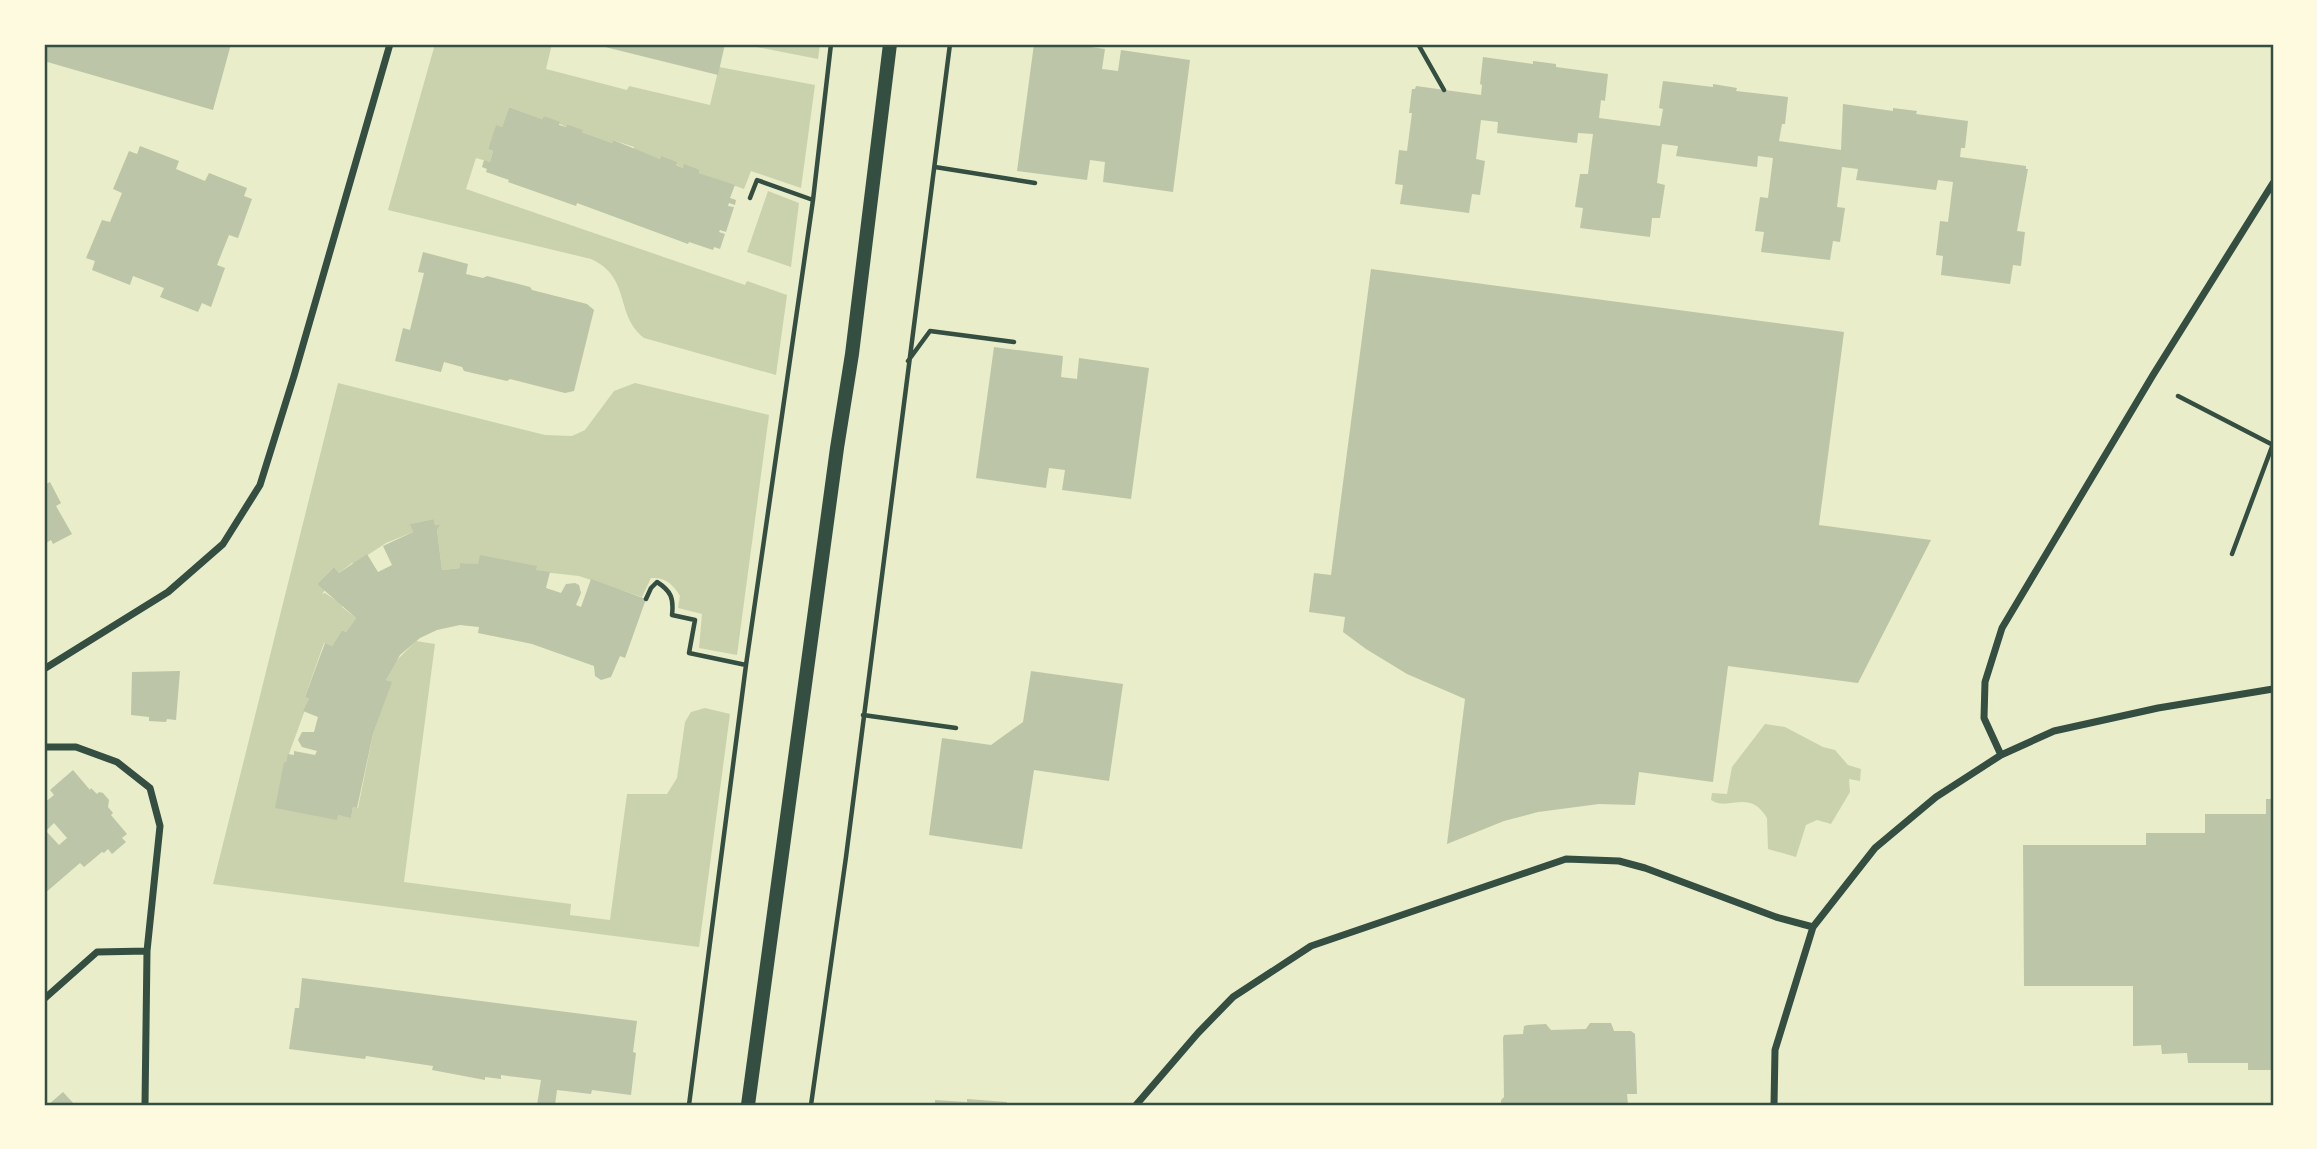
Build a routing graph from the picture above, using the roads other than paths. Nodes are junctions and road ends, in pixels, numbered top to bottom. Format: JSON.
{"nodes":[{"id":1,"x":390,"y":44,"type":"edge"},
{"id":2,"x":890,"y":44,"type":"edge"},
{"id":3,"x":2273,"y":183,"type":"edge"},
{"id":4,"x":44,"y":668,"type":"edge"},
{"id":5,"x":2273,"y":689,"type":"edge"},
{"id":6,"x":44,"y":747,"type":"edge"},
{"id":7,"x":2001,"y":755,"type":"junction"},
{"id":8,"x":1813,"y":928,"type":"junction"},
{"id":9,"x":148,"y":951,"type":"junction"},
{"id":10,"x":44,"y":999,"type":"edge"},
{"id":11,"x":145,"y":1105,"type":"edge"},
{"id":12,"x":748,"y":1105,"type":"edge"},
{"id":13,"x":1136,"y":1105,"type":"edge"},
{"id":14,"x":1774,"y":1105,"type":"edge"}],
"edges":[{"from":1,"to":4,"type":"street"},
{"from":2,"to":12,"type":"main road"},
{"from":3,"to":7,"type":"street"},
{"from":5,"to":7,"type":"street"},
{"from":6,"to":9,"type":"street"},
{"from":7,"to":8,"type":"street"},
{"from":8,"to":13,"type":"street"},
{"from":8,"to":14,"type":"street"},
{"from":9,"to":10,"type":"street"},
{"from":9,"to":11,"type":"street"}]}
